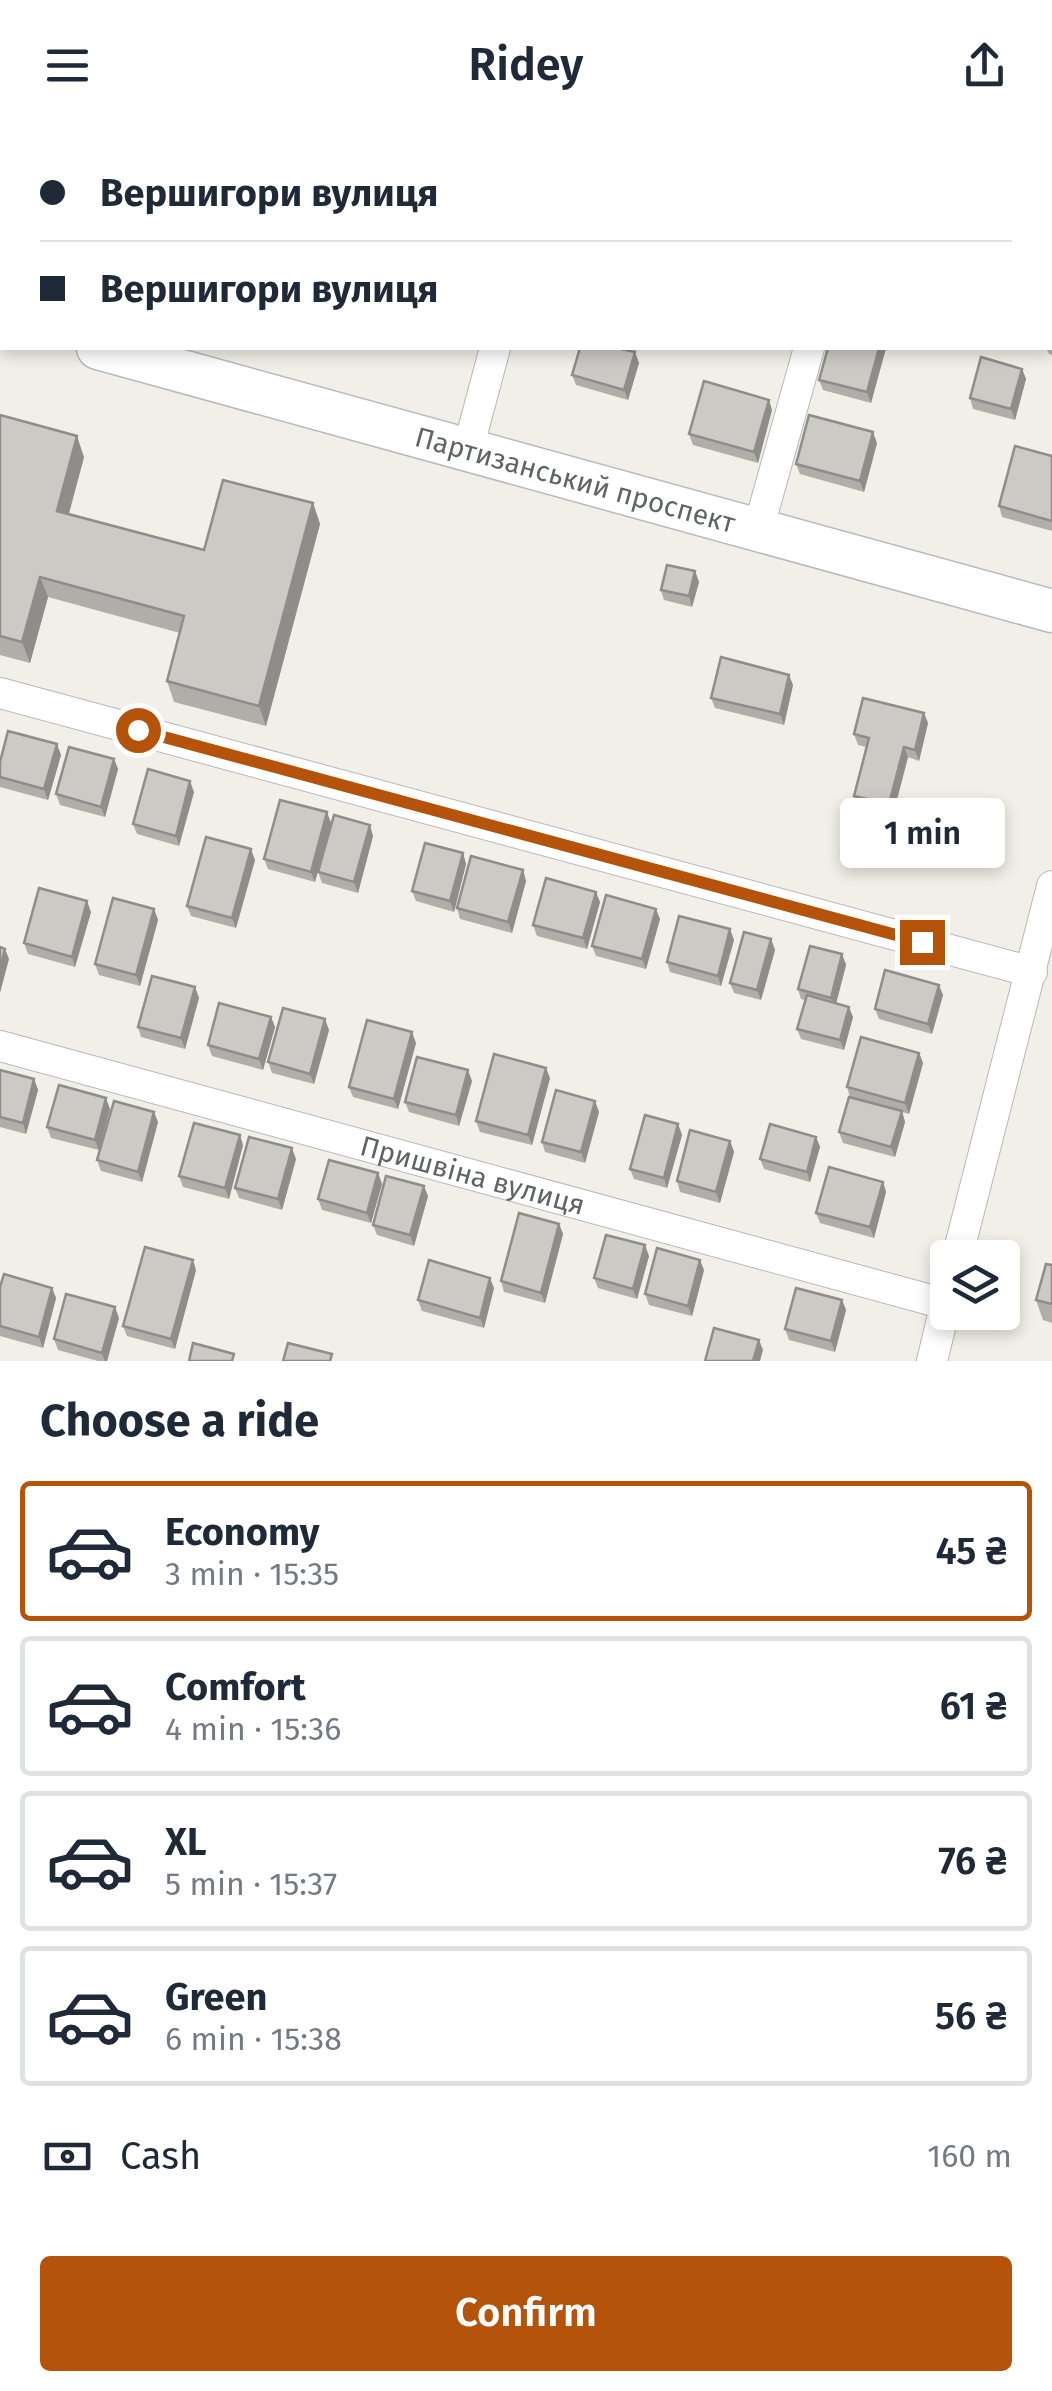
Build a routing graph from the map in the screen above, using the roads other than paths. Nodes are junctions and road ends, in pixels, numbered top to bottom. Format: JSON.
{"nodes":[{"id":1,"x":113,"y":350,"type":"edge"},
{"id":2,"x":494,"y":350,"type":"edge"},
{"id":3,"x":808,"y":350,"type":"edge"},
{"id":4,"x":167,"y":357,"type":"edge"},
{"id":5,"x":468,"y":449,"type":"junction"},
{"id":6,"x":758,"y":530,"type":"junction"},
{"id":7,"x":1052,"y":611,"type":"edge"},
{"id":8,"x":0,"y":693,"type":"edge"},
{"id":9,"x":1052,"y":886,"type":"edge"},
{"id":10,"x":1032,"y":972,"type":"junction"},
{"id":11,"x":0,"y":1046,"type":"edge"},
{"id":12,"x":962,"y":1240,"type":"edge"},
{"id":13,"x":930,"y":1296,"type":"edge"},
{"id":14,"x":939,"y":1330,"type":"edge"},
{"id":15,"x":932,"y":1361,"type":"edge"}],
"edges":[{"from":1,"to":4,"type":"street","name":"Партизанський проспект"},
{"from":2,"to":5,"type":"street"},
{"from":3,"to":6,"type":"street"},
{"from":4,"to":5,"type":"street","name":"Партизанський проспект"},
{"from":5,"to":6,"type":"street","name":"Партизанський проспект"},
{"from":6,"to":7,"type":"street","name":"Партизанський проспект"},
{"from":8,"to":10,"type":"street"},
{"from":9,"to":10,"type":"street"},
{"from":10,"to":12,"type":"street"},
{"from":11,"to":13,"type":"street","name":"Пришвіна вулиця"},
{"from":14,"to":15,"type":"street"}]}
